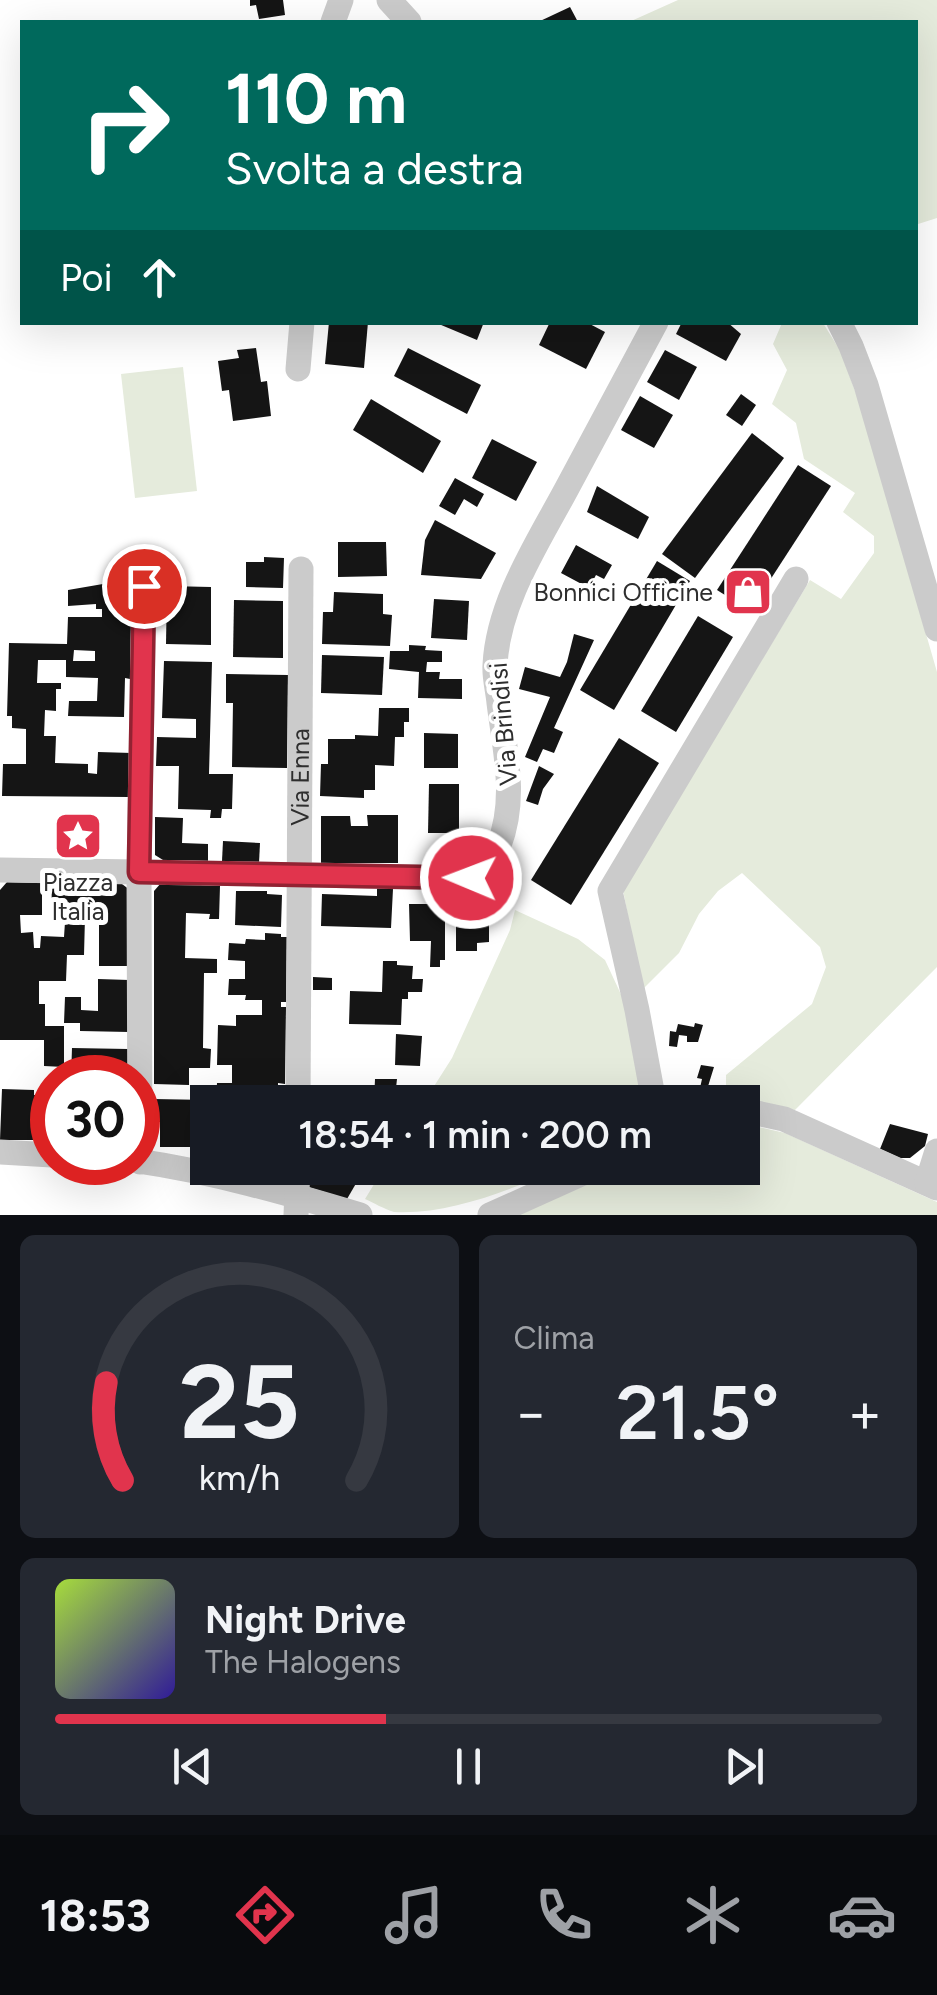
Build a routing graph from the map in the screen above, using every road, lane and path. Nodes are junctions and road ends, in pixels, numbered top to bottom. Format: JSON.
{"nodes":[{"id":1,"x":388,"y":0,"type":"edge"},
{"id":2,"x":407,"y":20,"type":"edge"},
{"id":3,"x":302,"y":325,"type":"edge"},
{"id":4,"x":654,"y":325,"type":"edge"},
{"id":5,"x":840,"y":325,"type":"edge"},
{"id":6,"x":298,"y":370,"type":"dead end"},
{"id":7,"x":911,"y":541,"type":"junction"},
{"id":8,"x":937,"y":546,"type":"edge"},
{"id":9,"x":301,"y":569,"type":"dead end"},
{"id":10,"x":796,"y":579,"type":"dead end"},
{"id":11,"x":144,"y":586,"type":"dead end"},
{"id":12,"x":937,"y":629,"type":"edge"},
{"id":13,"x":0,"y":870,"type":"edge"},
{"id":14,"x":139,"y":872,"type":"junction"},
{"id":15,"x":299,"y":876,"type":"junction"},
{"id":16,"x":139,"y":1055,"type":"edge"},
{"id":17,"x":298,"y":1085,"type":"edge"},
{"id":18,"x":651,"y":1085,"type":"edge"},
{"id":19,"x":760,"y":1114,"type":"edge"},
{"id":20,"x":937,"y":1151,"type":"edge"},
{"id":21,"x":0,"y":1152,"type":"edge"},
{"id":22,"x":30,"y":1154,"type":"edge"},
{"id":23,"x":160,"y":1165,"type":"edge"},
{"id":24,"x":556,"y":1185,"type":"edge"},
{"id":25,"x":932,"y":1186,"type":"edge"},
{"id":26,"x":297,"y":1206,"type":"edge"},
{"id":27,"x":360,"y":1215,"type":"edge"},
{"id":28,"x":490,"y":1215,"type":"edge"}],
"edges":[{"from":1,"to":2,"type":"street"},
{"from":3,"to":6,"type":"street"},
{"from":4,"to":15,"type":"street","name":"Via Brindisi"},
{"from":5,"to":7,"type":"street"},
{"from":7,"to":8,"type":"street"},
{"from":7,"to":12,"type":"street"},
{"from":9,"to":15,"type":"street","name":"Via Enna"},
{"from":10,"to":18,"type":"street"},
{"from":11,"to":14,"type":"street"},
{"from":13,"to":14,"type":"street","name":"Via Brindisi"},
{"from":14,"to":15,"type":"street","name":"Via Brindisi"},
{"from":14,"to":16,"type":"street"},
{"from":15,"to":17,"type":"street","name":"Via Enna"},
{"from":19,"to":25,"type":"street"},
{"from":20,"to":25,"type":"street"},
{"from":21,"to":22,"type":"street"},
{"from":23,"to":26,"type":"street"},
{"from":24,"to":28,"type":"street"},
{"from":26,"to":27,"type":"street"}]}
